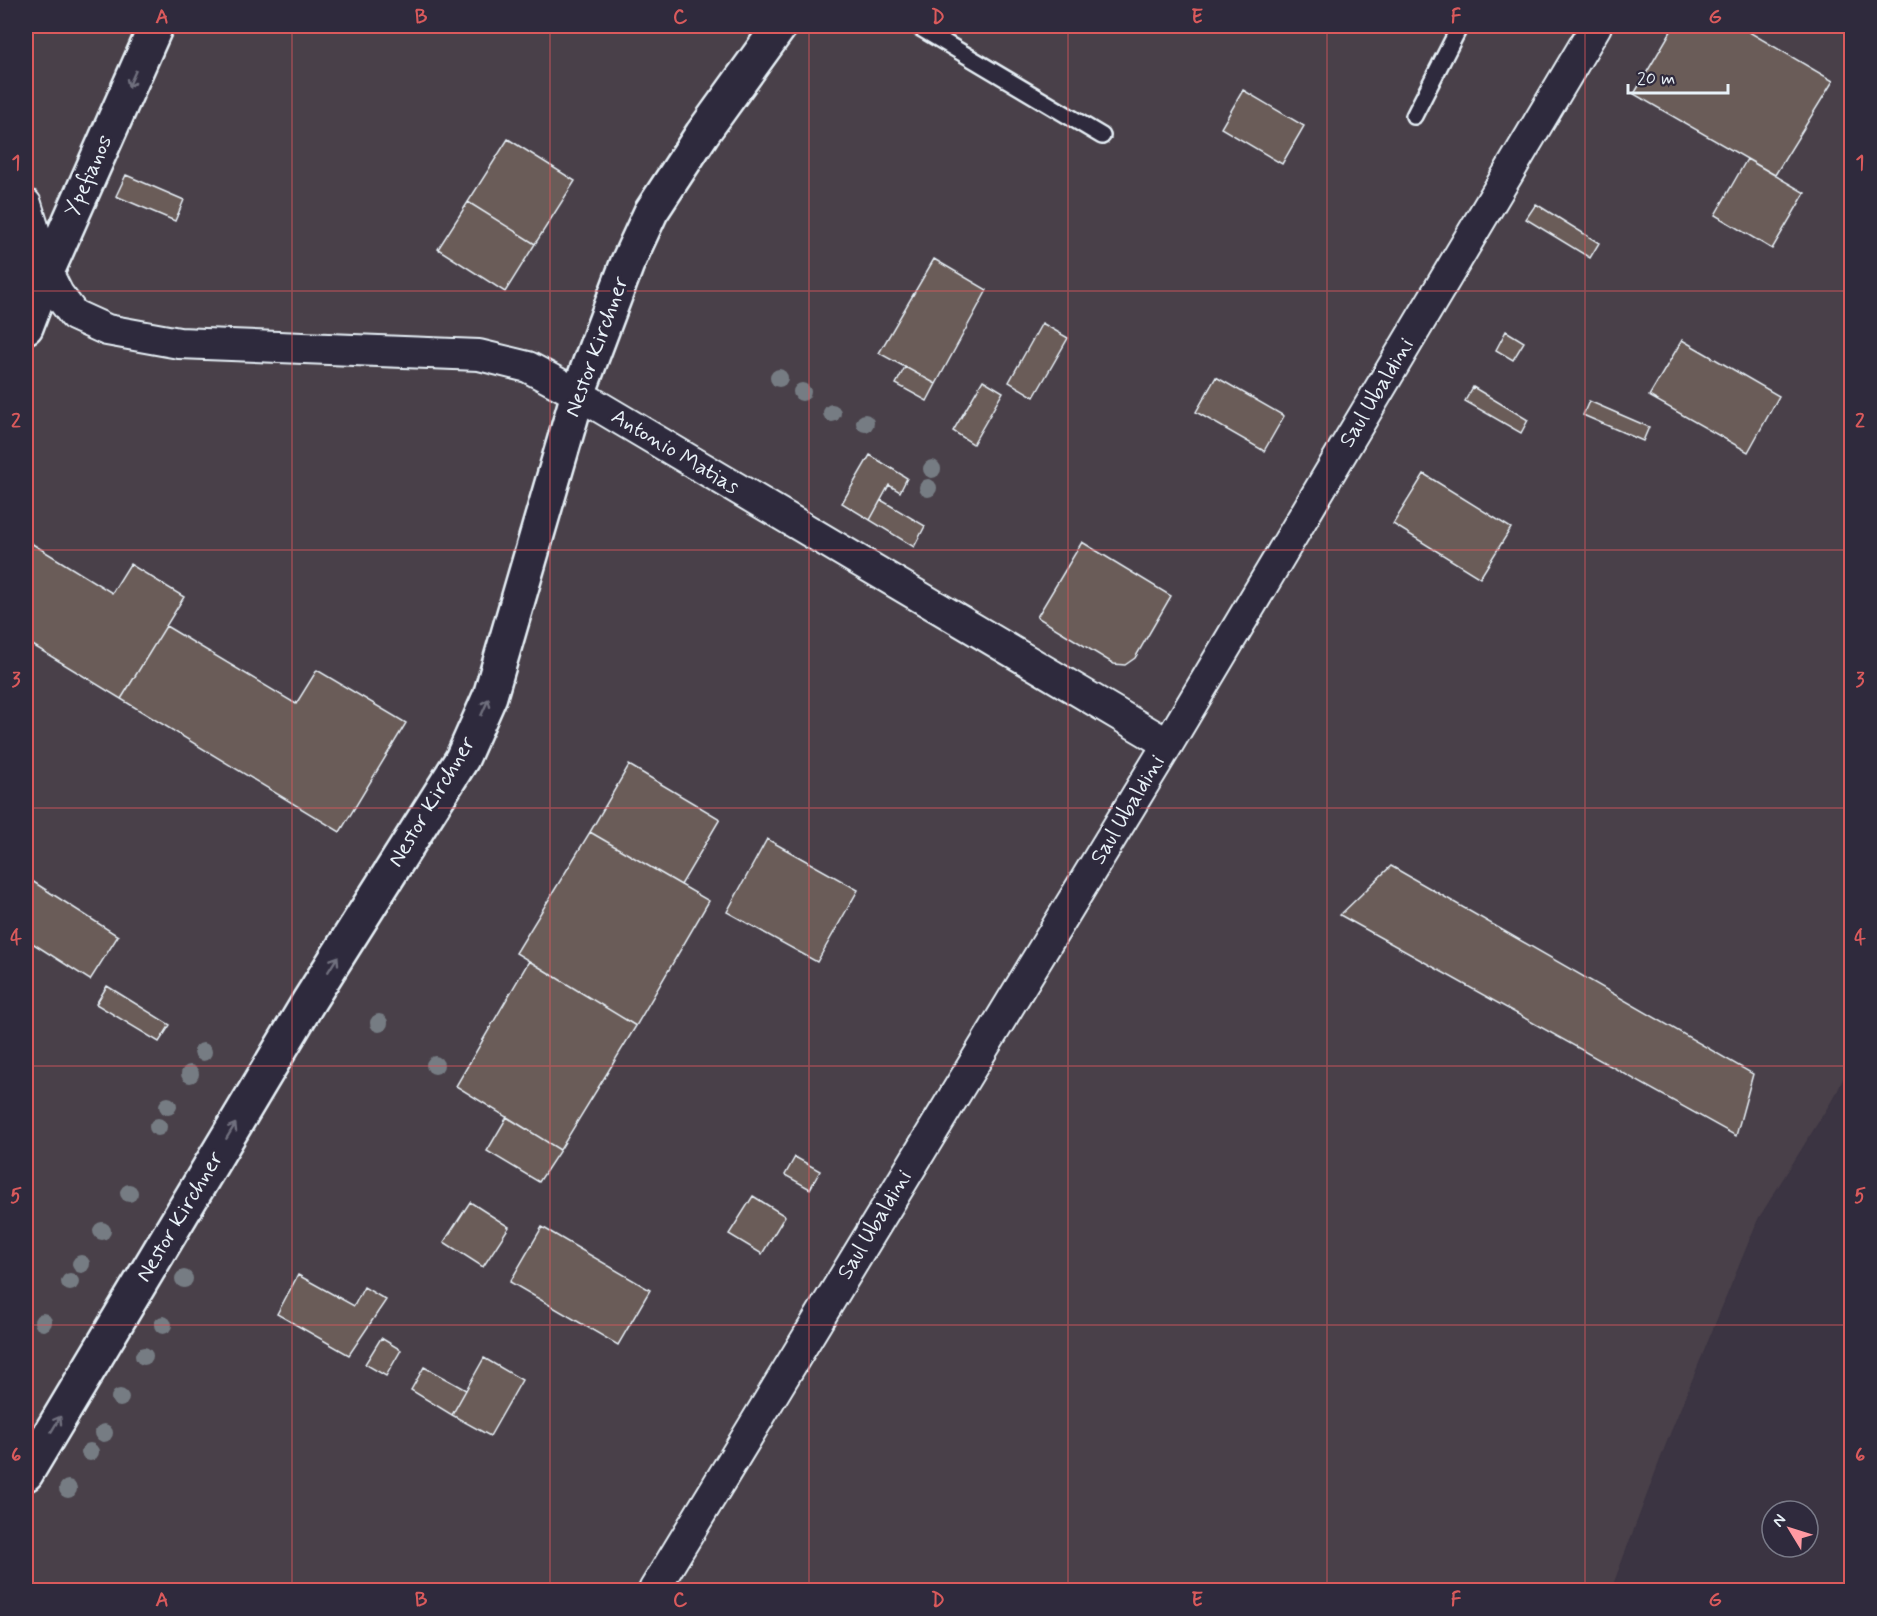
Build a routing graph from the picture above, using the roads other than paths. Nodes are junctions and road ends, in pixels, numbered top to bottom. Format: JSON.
{"nodes":[{"id":1,"x":156,"y":26,"type":"edge"},
{"id":2,"x":780,"y":26,"type":"edge"},
{"id":3,"x":917,"y":26,"type":"edge"},
{"id":4,"x":1460,"y":26,"type":"edge"},
{"id":5,"x":1596,"y":26,"type":"edge"},
{"id":6,"x":1414,"y":116,"type":"dead end"},
{"id":7,"x":1102,"y":136,"type":"dead end"},
{"id":8,"x":26,"y":204,"type":"edge"},
{"id":9,"x":47,"y":272,"type":"junction"},
{"id":10,"x":26,"y":327,"type":"edge"},
{"id":11,"x":578,"y":394,"type":"junction"},
{"id":12,"x":1168,"y":744,"type":"junction"},
{"id":13,"x":26,"y":1474,"type":"edge"},
{"id":14,"x":654,"y":1590,"type":"edge"}],
"edges":[{"from":1,"to":9,"type":"street","name":"Ypefianos","one_way":true},
{"from":2,"to":11,"type":"street","name":"Nestor Kirchner"},
{"from":3,"to":7,"type":"lane"},
{"from":4,"to":6,"type":"lane"},
{"from":5,"to":12,"type":"street","name":"Saul Ubaldini"},
{"from":8,"to":9,"type":"street","name":"Antonio Matias"},
{"from":9,"to":10,"type":"street","name":"Ypefianos"},
{"from":9,"to":11,"type":"street","name":"Antonio Matias"},
{"from":11,"to":12,"type":"street","name":"Antonio Matias"},
{"from":13,"to":11,"type":"street","name":"Nestor Kirchner","one_way":true},
{"from":12,"to":14,"type":"street","name":"Saul Ubaldini"}]}
